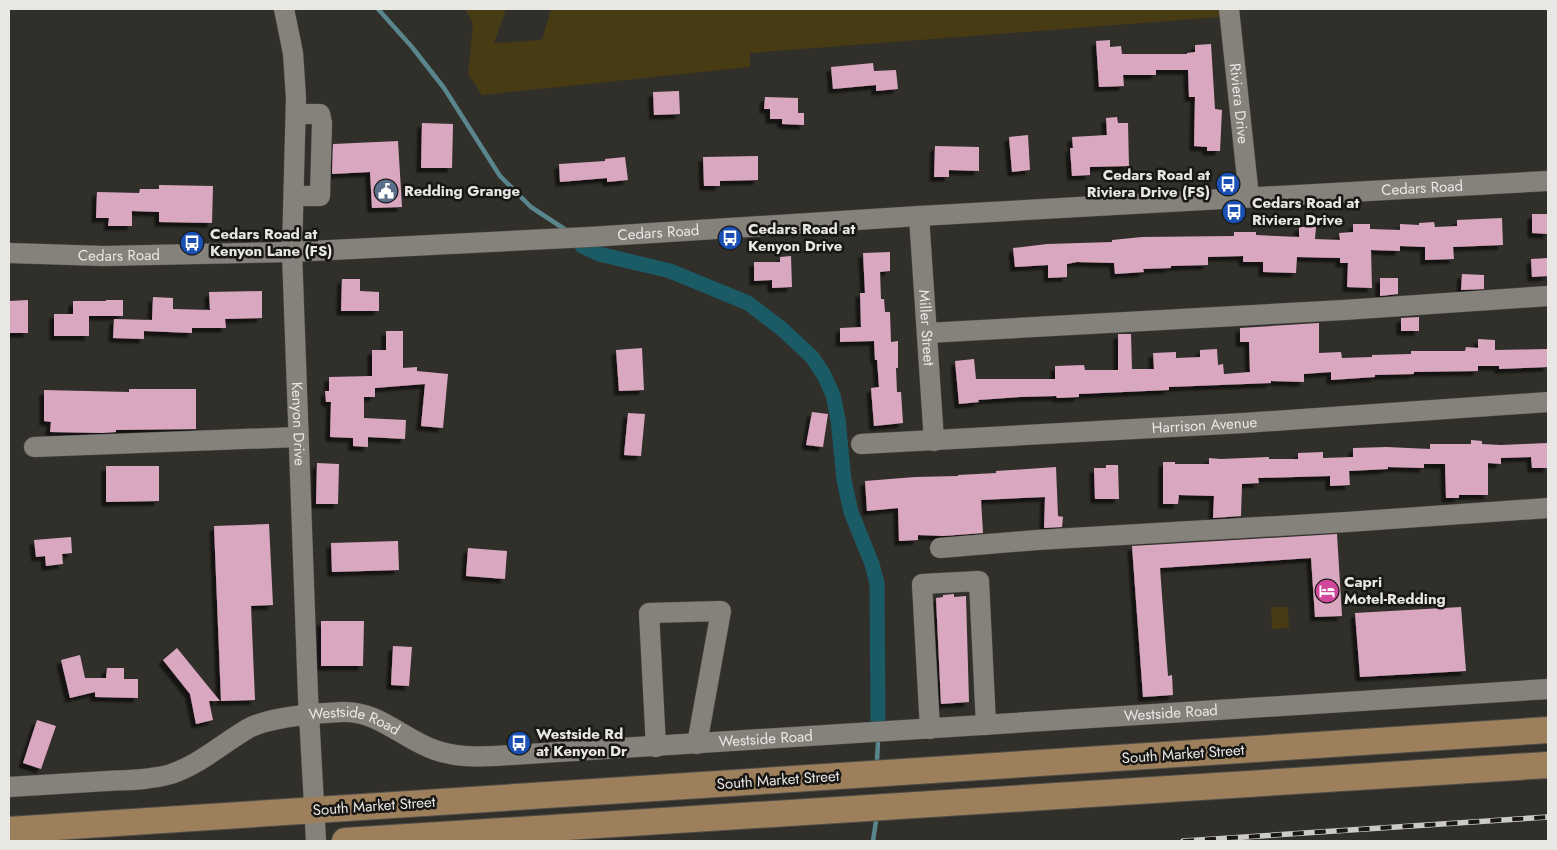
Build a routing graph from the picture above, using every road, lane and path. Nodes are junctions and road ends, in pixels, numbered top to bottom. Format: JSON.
{"nodes":[{"id":1,"x":284,"y":9,"type":"edge"},
{"id":2,"x":1230,"y":9,"type":"edge"},
{"id":3,"x":296,"y":114,"type":"junction"},
{"id":4,"x":1548,"y":181,"type":"edge"},
{"id":5,"x":294,"y":196,"type":"junction"},
{"id":6,"x":1249,"y":197,"type":"junction"},
{"id":7,"x":919,"y":216,"type":"junction"},
{"id":8,"x":292,"y":252,"type":"junction"},
{"id":9,"x":9,"y":253,"type":"edge"},
{"id":10,"x":1548,"y":296,"type":"edge"},
{"id":11,"x":927,"y":333,"type":"junction"},
{"id":12,"x":1548,"y":402,"type":"edge"},
{"id":13,"x":298,"y":437,"type":"junction"},
{"id":14,"x":934,"y":441,"type":"junction"},
{"id":15,"x":860,"y":444,"type":"dead end"},
{"id":16,"x":34,"y":447,"type":"dead end"},
{"id":17,"x":1548,"y":508,"type":"edge"},
{"id":18,"x":940,"y":548,"type":"dead end"},
{"id":19,"x":1548,"y":689,"type":"edge"},
{"id":20,"x":309,"y":715,"type":"junction"},
{"id":21,"x":986,"y":725,"type":"junction"},
{"id":22,"x":930,"y":729,"type":"junction"},
{"id":23,"x":1548,"y":730,"type":"edge"},
{"id":24,"x":698,"y":744,"type":"junction"},
{"id":25,"x":656,"y":747,"type":"junction"},
{"id":26,"x":1548,"y":764,"type":"edge"},
{"id":27,"x":9,"y":787,"type":"edge"},
{"id":28,"x":315,"y":810,"type":"junction"},
{"id":29,"x":9,"y":830,"type":"edge"},
{"id":30,"x":316,"y":841,"type":"edge"},
{"id":31,"x":345,"y":841,"type":"edge"}],
"edges":[{"from":1,"to":3,"type":"street","name":"Kenyon Drive"},
{"from":2,"to":6,"type":"street","name":"Riviera Drive"},
{"from":3,"to":5,"type":"street","name":"Kenyon Drive"},
{"from":3,"to":5,"type":"street"},
{"from":4,"to":6,"type":"street","name":"Cedars Road"},
{"from":5,"to":8,"type":"street","name":"Kenyon Drive"},
{"from":6,"to":7,"type":"street","name":"Cedars Road"},
{"from":7,"to":8,"type":"street","name":"Cedars Road"},
{"from":7,"to":11,"type":"street","name":"Miller Street"},
{"from":8,"to":9,"type":"street","name":"Cedars Road"},
{"from":8,"to":13,"type":"street","name":"Kenyon Drive"},
{"from":10,"to":11,"type":"street"},
{"from":11,"to":14,"type":"street","name":"Miller Street"},
{"from":12,"to":14,"type":"street","name":"Harrison Avenue"},
{"from":13,"to":16,"type":"street"},
{"from":13,"to":20,"type":"street","name":"Kenyon Drive"},
{"from":14,"to":15,"type":"street","name":"Harrison Avenue"},
{"from":17,"to":18,"type":"street"},
{"from":19,"to":21,"type":"street","name":"Westside Road"},
{"from":20,"to":25,"type":"street","name":"Westside Road"},
{"from":20,"to":27,"type":"street","name":"Westside Road"},
{"from":20,"to":28,"type":"street","name":"Kenyon Drive"},
{"from":21,"to":22,"type":"street","name":"Westside Road"},
{"from":21,"to":22,"type":"street"},
{"from":22,"to":24,"type":"street","name":"Westside Road"},
{"from":23,"to":28,"type":"main road","name":"South Market Street"},
{"from":24,"to":25,"type":"street","name":"Westside Road"},
{"from":24,"to":25,"type":"street"},
{"from":26,"to":31,"type":"main road"},
{"from":28,"to":29,"type":"main road","name":"South Market Street"},
{"from":28,"to":30,"type":"street","name":"Kenyon Drive"}]}
